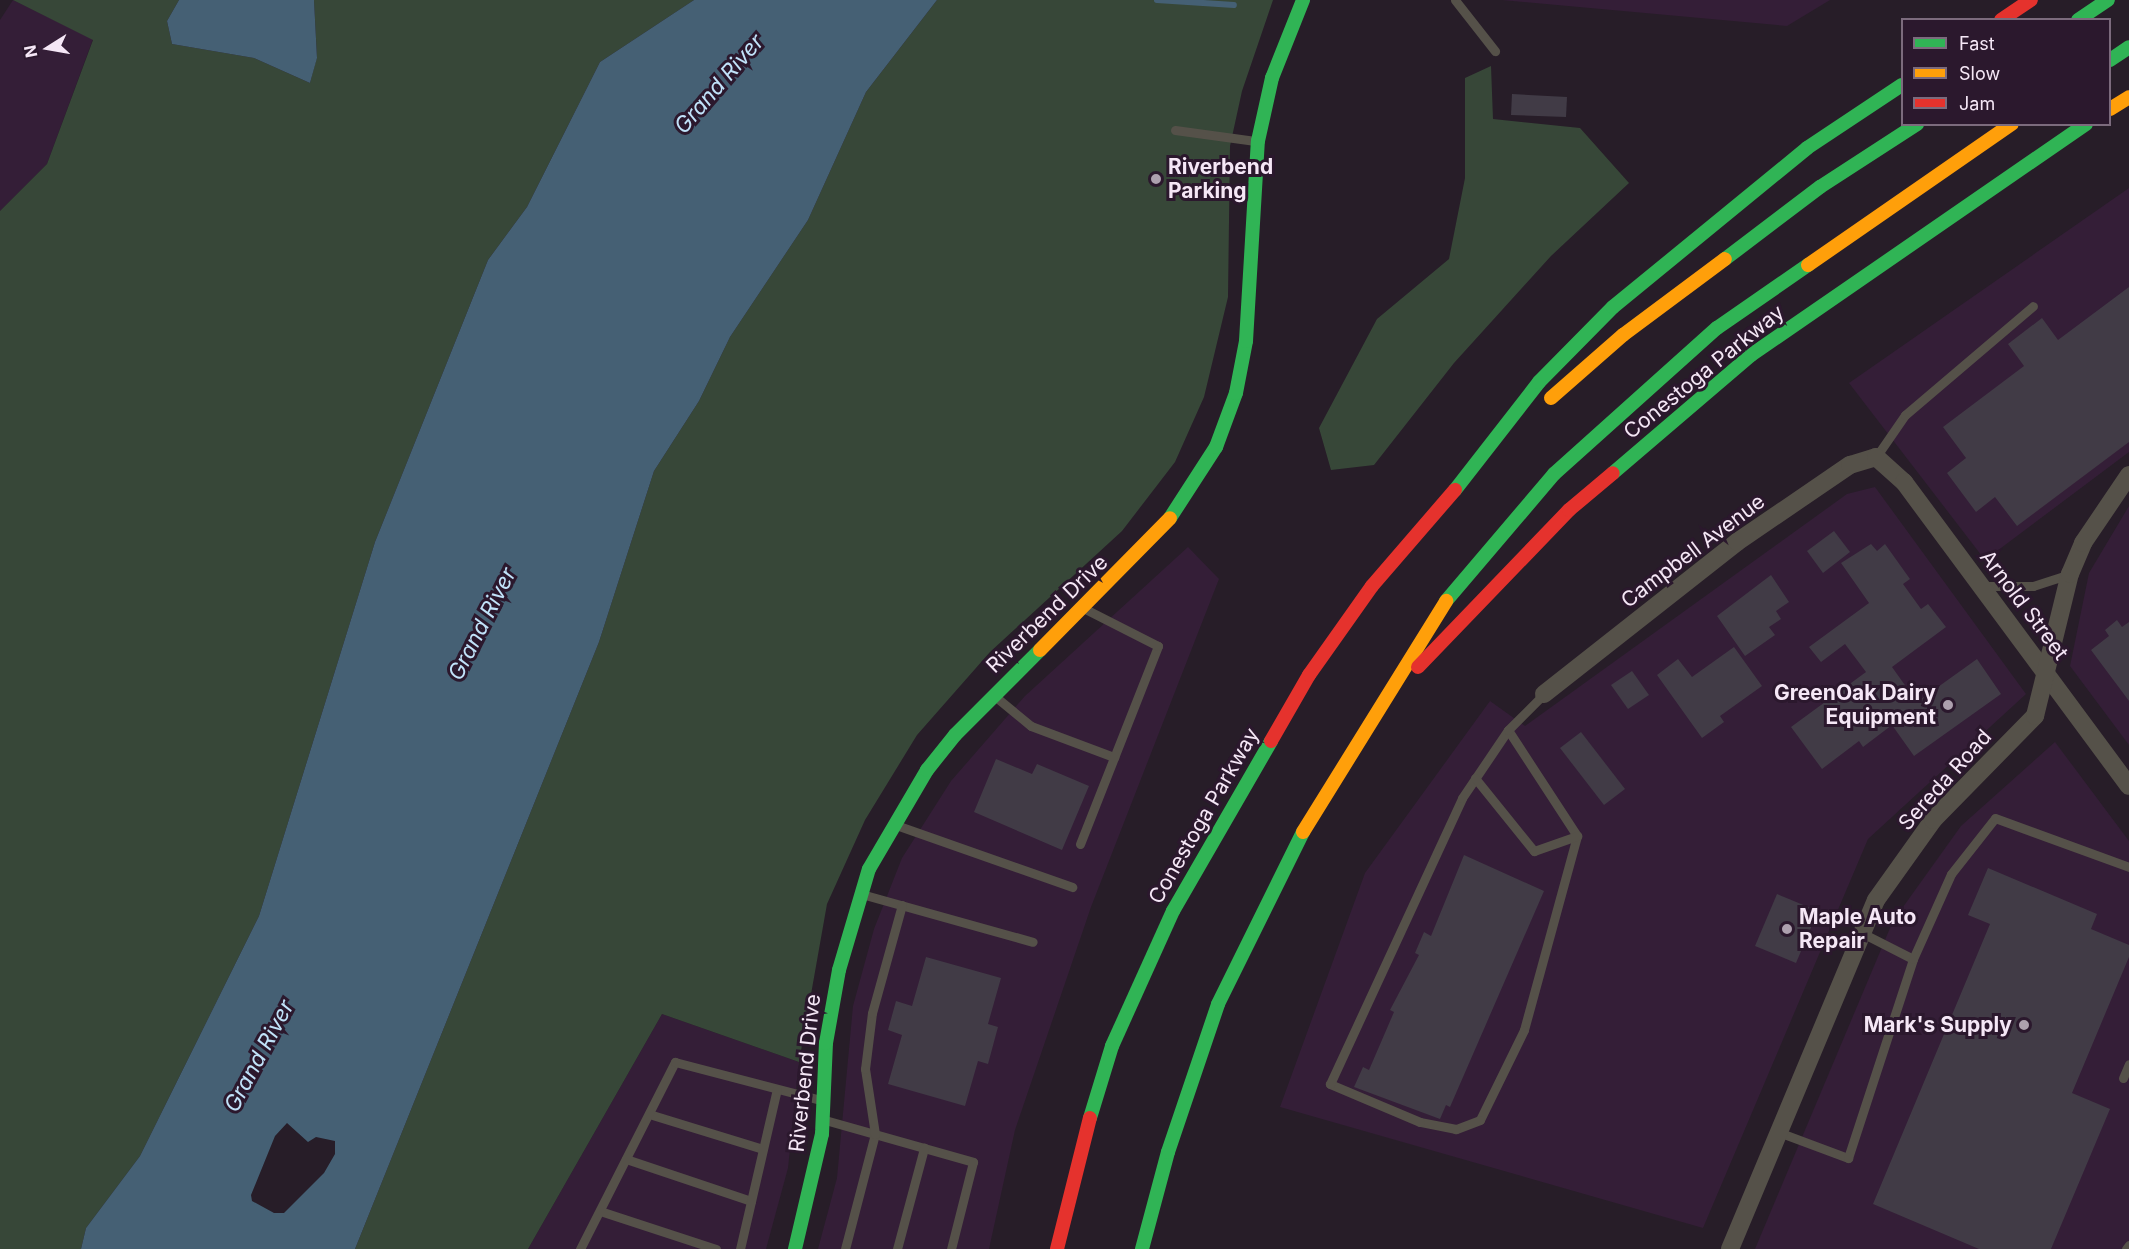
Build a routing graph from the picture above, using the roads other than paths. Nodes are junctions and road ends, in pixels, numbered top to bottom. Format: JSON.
{"nodes":[{"id":1,"x":1303,"y":0,"type":"edge"},
{"id":2,"x":1455,"y":0,"type":"edge"},
{"id":3,"x":2031,"y":0,"type":"edge"},
{"id":4,"x":2108,"y":0,"type":"edge"},
{"id":5,"x":2004,"y":18,"type":"edge"},
{"id":6,"x":2081,"y":18,"type":"edge"},
{"id":7,"x":2129,"y":47,"type":"edge"},
{"id":8,"x":1495,"y":51,"type":"dead end"},
{"id":9,"x":2111,"y":59,"type":"edge"},
{"id":10,"x":1901,"y":86,"type":"edge"},
{"id":11,"x":2129,"y":97,"type":"edge"},
{"id":12,"x":2111,"y":108,"type":"edge"},
{"id":13,"x":1914,"y":126,"type":"edge"},
{"id":14,"x":2009,"y":126,"type":"edge"},
{"id":15,"x":2083,"y":126,"type":"edge"},
{"id":16,"x":1175,"y":130,"type":"dead end"},
{"id":17,"x":1258,"y":141,"type":"junction"},
{"id":18,"x":2033,"y":306,"type":"dead end"},
{"id":19,"x":1486,"y":455,"type":"junction"},
{"id":20,"x":1876,"y":457,"type":"junction"},
{"id":21,"x":2129,"y":476,"type":"edge"},
{"id":22,"x":2070,"y":574,"type":"junction"},
{"id":23,"x":1982,"y":586,"type":"junction"},
{"id":24,"x":1082,"y":607,"type":"junction"},
{"id":25,"x":2044,"y":671,"type":"junction"},
{"id":26,"x":1544,"y":694,"type":"joint"},
{"id":27,"x":1384,"y":695,"type":"junction"},
{"id":28,"x":994,"y":696,"type":"junction"},
{"id":29,"x":1509,"y":730,"type":"junction"},
{"id":30,"x":1114,"y":757,"type":"junction"},
{"id":31,"x":1475,"y":778,"type":"junction"},
{"id":32,"x":2129,"y":786,"type":"edge"},
{"id":33,"x":894,"y":824,"type":"junction"},
{"id":34,"x":1577,"y":836,"type":"junction"},
{"id":35,"x":1080,"y":844,"type":"dead end"},
{"id":36,"x":2129,"y":867,"type":"edge"},
{"id":37,"x":1072,"y":887,"type":"dead end"},
{"id":38,"x":860,"y":893,"type":"junction"},
{"id":39,"x":902,"y":905,"type":"junction"},
{"id":40,"x":1862,"y":933,"type":"junction"},
{"id":41,"x":1033,"y":942,"type":"dead end"},
{"id":42,"x":1913,"y":959,"type":"junction"},
{"id":43,"x":2129,"y":1064,"type":"edge"},
{"id":44,"x":2123,"y":1078,"type":"dead end"},
{"id":45,"x":777,"y":1089,"type":"junction"},
{"id":46,"x":823,"y":1101,"type":"junction"},
{"id":47,"x":649,"y":1114,"type":"junction"},
{"id":48,"x":822,"y":1119,"type":"junction"},
{"id":49,"x":1778,"y":1132,"type":"junction"},
{"id":50,"x":875,"y":1134,"type":"junction"},
{"id":51,"x":924,"y":1148,"type":"junction"},
{"id":52,"x":763,"y":1149,"type":"junction"},
{"id":53,"x":626,"y":1159,"type":"junction"},
{"id":54,"x":751,"y":1201,"type":"junction"},
{"id":55,"x":600,"y":1211,"type":"junction"},
{"id":56,"x":2129,"y":1245,"type":"edge"},
{"id":57,"x":580,"y":1249,"type":"edge"},
{"id":58,"x":716,"y":1249,"type":"edge"},
{"id":59,"x":740,"y":1249,"type":"edge"},
{"id":60,"x":795,"y":1249,"type":"edge"},
{"id":61,"x":845,"y":1249,"type":"edge"},
{"id":62,"x":897,"y":1249,"type":"edge"},
{"id":63,"x":951,"y":1249,"type":"edge"},
{"id":64,"x":1057,"y":1249,"type":"edge"},
{"id":65,"x":1142,"y":1249,"type":"edge"},
{"id":66,"x":1730,"y":1249,"type":"edge"},
{"id":67,"x":2126,"y":1249,"type":"edge"}],
"edges":[{"from":1,"to":17,"type":"main road","name":"Riverbend Drive"},
{"from":2,"to":8,"type":"lane"},
{"from":3,"to":5,"type":"main road"},
{"from":4,"to":6,"type":"main road"},
{"from":7,"to":9,"type":"main road"},
{"from":10,"to":19,"type":"main road","name":"Conestoga Parkway"},
{"from":11,"to":12,"type":"main road"},
{"from":13,"to":19,"type":"main road","name":"Conestoga Parkway"},
{"from":14,"to":27,"type":"main road","name":"Conestoga Parkway"},
{"from":15,"to":27,"type":"main road","name":"Conestoga Parkway"},
{"from":16,"to":17,"type":"lane"},
{"from":17,"to":24,"type":"main road","name":"Riverbend Drive"},
{"from":18,"to":20,"type":"lane"},
{"from":19,"to":64,"type":"main road","name":"Conestoga Parkway"},
{"from":20,"to":23,"type":"street","name":"Arnold Street"},
{"from":20,"to":26,"type":"street","name":"Campbell Avenue"},
{"from":21,"to":22,"type":"street","name":"Sereda Road"},
{"from":22,"to":23,"type":"lane"},
{"from":22,"to":25,"type":"street","name":"Sereda Road"},
{"from":23,"to":25,"type":"street","name":"Arnold Street"},
{"from":24,"to":28,"type":"main road","name":"Riverbend Drive"},
{"from":24,"to":30,"type":"lane"},
{"from":25,"to":32,"type":"street","name":"Arnold Street"},
{"from":25,"to":40,"type":"street","name":"Sereda Road"},
{"from":26,"to":29,"type":"lane"},
{"from":27,"to":65,"type":"main road","name":"Conestoga Parkway"},
{"from":28,"to":30,"type":"lane"},
{"from":28,"to":33,"type":"main road","name":"Riverbend Drive"},
{"from":29,"to":31,"type":"lane"},
{"from":29,"to":34,"type":"lane"},
{"from":30,"to":35,"type":"lane"},
{"from":31,"to":34,"type":"lane"},
{"from":31,"to":34,"type":"lane"},
{"from":33,"to":37,"type":"lane"},
{"from":33,"to":38,"type":"main road","name":"Riverbend Drive"},
{"from":36,"to":42,"type":"lane"},
{"from":38,"to":39,"type":"lane"},
{"from":38,"to":46,"type":"main road","name":"Riverbend Drive"},
{"from":39,"to":41,"type":"lane"},
{"from":39,"to":50,"type":"lane"},
{"from":40,"to":42,"type":"lane"},
{"from":40,"to":49,"type":"street","name":"Sereda Road"},
{"from":42,"to":49,"type":"lane"},
{"from":43,"to":44,"type":"lane"},
{"from":45,"to":46,"type":"lane"},
{"from":45,"to":47,"type":"lane"},
{"from":45,"to":52,"type":"lane"},
{"from":46,"to":48,"type":"main road","name":"Riverbend Drive"},
{"from":47,"to":52,"type":"lane"},
{"from":47,"to":53,"type":"lane"},
{"from":48,"to":50,"type":"lane"},
{"from":48,"to":60,"type":"main road","name":"Riverbend Drive"},
{"from":49,"to":66,"type":"street","name":"Sereda Road"},
{"from":50,"to":51,"type":"lane"},
{"from":50,"to":61,"type":"lane"},
{"from":51,"to":62,"type":"lane"},
{"from":51,"to":63,"type":"lane"},
{"from":52,"to":54,"type":"lane"},
{"from":53,"to":54,"type":"lane"},
{"from":53,"to":55,"type":"lane"},
{"from":54,"to":59,"type":"lane"},
{"from":55,"to":57,"type":"lane"},
{"from":55,"to":58,"type":"lane"},
{"from":56,"to":67,"type":"lane"}]}
